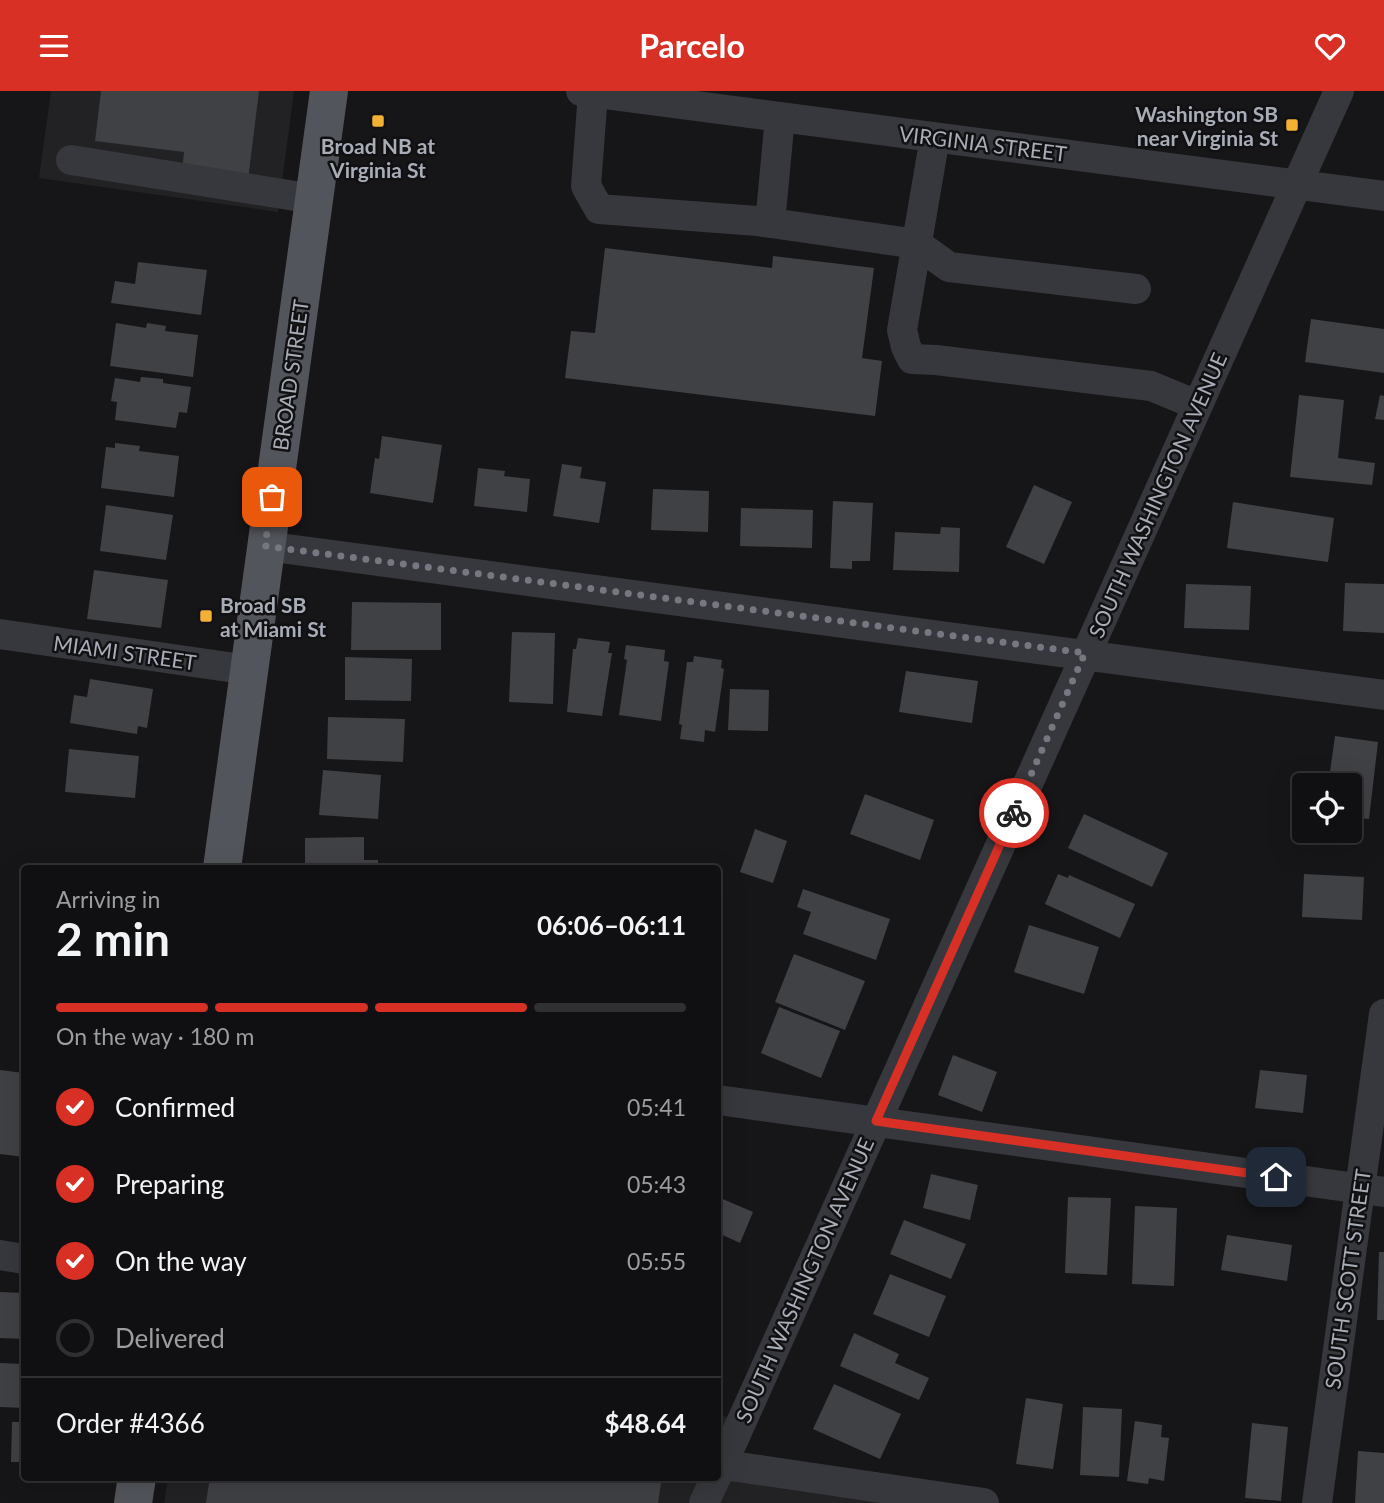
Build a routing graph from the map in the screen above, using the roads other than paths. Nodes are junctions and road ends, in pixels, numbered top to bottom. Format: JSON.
{"nodes":[{"id":1,"x":329,"y":91,"type":"edge"},
{"id":2,"x":1339,"y":91,"type":"edge"},
{"id":3,"x":587,"y":92,"type":"edge"},
{"id":4,"x":780,"y":117,"type":"junction"},
{"id":5,"x":935,"y":137,"type":"junction"},
{"id":6,"x":71,"y":160,"type":"dead end"},
{"id":7,"x":1297,"y":184,"type":"junction"},
{"id":8,"x":1384,"y":196,"type":"edge"},
{"id":9,"x":314,"y":199,"type":"junction"},
{"id":10,"x":770,"y":223,"type":"junction"},
{"id":11,"x":917,"y":244,"type":"junction"},
{"id":12,"x":1136,"y":289,"type":"dead end"},
{"id":13,"x":1197,"y":405,"type":"junction"},
{"id":14,"x":265,"y":546,"type":"junction"},
{"id":15,"x":0,"y":634,"type":"edge"},
{"id":16,"x":1085,"y":653,"type":"junction"},
{"id":17,"x":249,"y":670,"type":"junction"},
{"id":18,"x":1384,"y":695,"type":"edge"},
{"id":19,"x":222,"y":865,"type":"edge"},
{"id":20,"x":1384,"y":1014,"type":"edge"},
{"id":21,"x":721,"y":1100,"type":"edge"},
{"id":22,"x":876,"y":1121,"type":"junction"},
{"id":23,"x":1372,"y":1190,"type":"edge"},
{"id":24,"x":0,"y":1255,"type":"edge"},
{"id":25,"x":21,"y":1258,"type":"edge"},
{"id":26,"x":721,"y":1463,"type":"edge"},
{"id":27,"x":721,"y":1470,"type":"edge"},
{"id":28,"x":136,"y":1481,"type":"edge"},
{"id":29,"x":713,"y":1481,"type":"edge"},
{"id":30,"x":133,"y":1503,"type":"edge"},
{"id":31,"x":704,"y":1503,"type":"edge"},
{"id":32,"x":984,"y":1503,"type":"edge"},
{"id":33,"x":1317,"y":1503,"type":"edge"}],
"edges":[{"from":1,"to":9,"type":"main road","name":"BROAD STREET"},
{"from":2,"to":7,"type":"street","name":"SOUTH WASHINGTON AVENUE"},
{"from":3,"to":4,"type":"street","name":"VIRGINIA STREET"},
{"from":3,"to":10,"type":"street"},
{"from":4,"to":5,"type":"street","name":"VIRGINIA STREET"},
{"from":4,"to":10,"type":"street"},
{"from":5,"to":7,"type":"street","name":"VIRGINIA STREET"},
{"from":5,"to":11,"type":"street"},
{"from":6,"to":9,"type":"street"},
{"from":7,"to":8,"type":"street","name":"VIRGINIA STREET"},
{"from":7,"to":13,"type":"street","name":"SOUTH WASHINGTON AVENUE"},
{"from":9,"to":14,"type":"main road","name":"BROAD STREET"},
{"from":10,"to":11,"type":"street"},
{"from":11,"to":12,"type":"street"},
{"from":11,"to":13,"type":"street"},
{"from":13,"to":16,"type":"street","name":"SOUTH WASHINGTON AVENUE"},
{"from":14,"to":16,"type":"street"},
{"from":14,"to":17,"type":"main road","name":"BROAD STREET"},
{"from":15,"to":17,"type":"street","name":"MIAMI STREET"},
{"from":16,"to":18,"type":"street"},
{"from":16,"to":22,"type":"street","name":"SOUTH WASHINGTON AVENUE"},
{"from":17,"to":19,"type":"main road","name":"BROAD STREET"},
{"from":20,"to":23,"type":"street","name":"SOUTH SCOTT STREET"},
{"from":21,"to":22,"type":"street"},
{"from":22,"to":23,"type":"street"},
{"from":22,"to":26,"type":"street","name":"SOUTH WASHINGTON AVENUE"},
{"from":23,"to":33,"type":"street","name":"SOUTH SCOTT STREET"},
{"from":24,"to":25,"type":"street"},
{"from":27,"to":32,"type":"street"},
{"from":28,"to":30,"type":"main road"},
{"from":29,"to":31,"type":"street","name":"SOUTH WASHINGTON AVENUE"}]}
